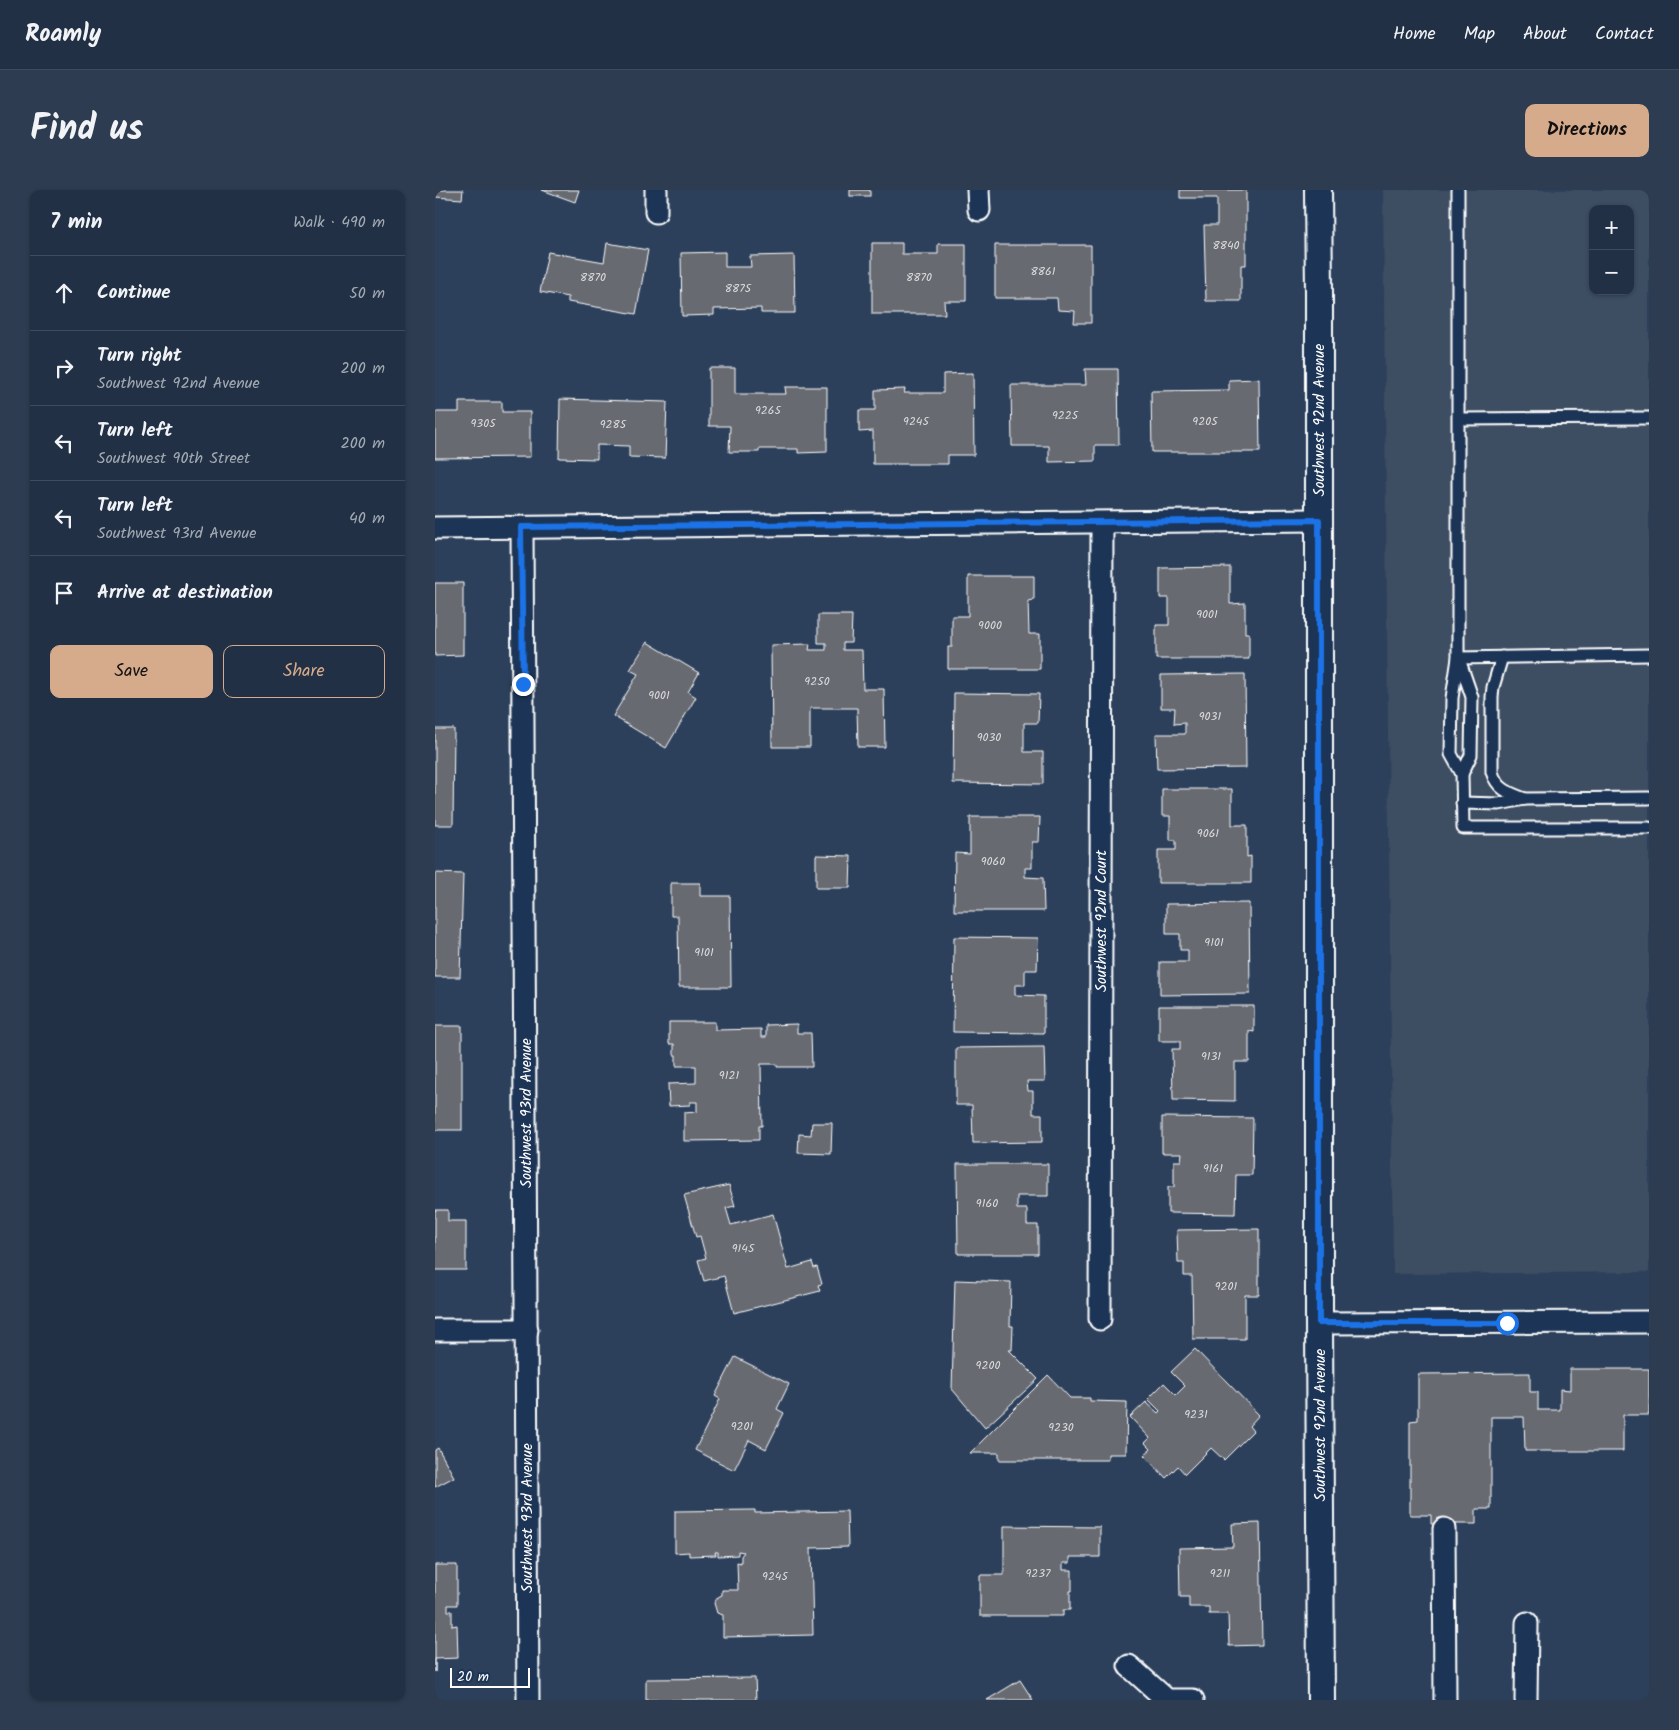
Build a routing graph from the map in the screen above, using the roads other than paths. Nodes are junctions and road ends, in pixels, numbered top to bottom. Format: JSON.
{"nodes":[{"id":1,"x":656,"y":190,"type":"edge"},
{"id":2,"x":1318,"y":190,"type":"edge"},
{"id":3,"x":1458,"y":190,"type":"edge"},
{"id":4,"x":656,"y":212,"type":"dead end"},
{"id":5,"x":1649,"y":418,"type":"edge"},
{"id":6,"x":1459,"y":419,"type":"junction"},
{"id":7,"x":1319,"y":520,"type":"junction"},
{"id":8,"x":1102,"y":523,"type":"junction"},
{"id":9,"x":521,"y":527,"type":"junction"},
{"id":10,"x":435,"y":528,"type":"edge"},
{"id":11,"x":1649,"y":655,"type":"edge"},
{"id":12,"x":1502,"y":657,"type":"junction"},
{"id":13,"x":1458,"y":658,"type":"junction"},
{"id":14,"x":1462,"y":774,"type":"junction"},
{"id":15,"x":1649,"y":798,"type":"edge"},
{"id":16,"x":1525,"y":799,"type":"junction"},
{"id":17,"x":1462,"y":803,"type":"junction"},
{"id":18,"x":1649,"y":828,"type":"edge"},
{"id":19,"x":1100,"y":1319,"type":"dead end"},
{"id":20,"x":1649,"y":1322,"type":"edge"},
{"id":21,"x":1319,"y":1323,"type":"junction"},
{"id":22,"x":435,"y":1330,"type":"edge"},
{"id":23,"x":527,"y":1330,"type":"junction"},
{"id":24,"x":1444,"y":1529,"type":"dead end"},
{"id":25,"x":1527,"y":1623,"type":"dead end"},
{"id":26,"x":1129,"y":1666,"type":"dead end"},
{"id":27,"x":528,"y":1700,"type":"edge"},
{"id":28,"x":1193,"y":1700,"type":"edge"},
{"id":29,"x":1321,"y":1700,"type":"edge"},
{"id":30,"x":1445,"y":1700,"type":"edge"},
{"id":31,"x":1526,"y":1700,"type":"edge"}],
"edges":[{"from":1,"to":4,"type":"street"},
{"from":2,"to":7,"type":"street","name":"Southwest 92nd Avenue"},
{"from":3,"to":6,"type":"lane"},
{"from":5,"to":6,"type":"lane"},
{"from":6,"to":13,"type":"lane"},
{"from":7,"to":8,"type":"street"},
{"from":7,"to":21,"type":"street","name":"Southwest 92nd Avenue"},
{"from":8,"to":9,"type":"street"},
{"from":8,"to":19,"type":"street","name":"Southwest 92nd Court"},
{"from":9,"to":10,"type":"street"},
{"from":9,"to":23,"type":"street","name":"Southwest 93rd Avenue"},
{"from":11,"to":12,"type":"lane"},
{"from":12,"to":13,"type":"lane"},
{"from":12,"to":16,"type":"lane"},
{"from":13,"to":14,"type":"lane"},
{"from":13,"to":14,"type":"lane"},
{"from":14,"to":17,"type":"lane"},
{"from":15,"to":16,"type":"lane"},
{"from":16,"to":17,"type":"lane"},
{"from":17,"to":18,"type":"lane"},
{"from":20,"to":21,"type":"street"},
{"from":21,"to":29,"type":"street","name":"Southwest 92nd Avenue"},
{"from":22,"to":23,"type":"street"},
{"from":23,"to":27,"type":"street","name":"Southwest 93rd Avenue"},
{"from":24,"to":30,"type":"street"},
{"from":25,"to":31,"type":"street"},
{"from":26,"to":28,"type":"street"}]}
